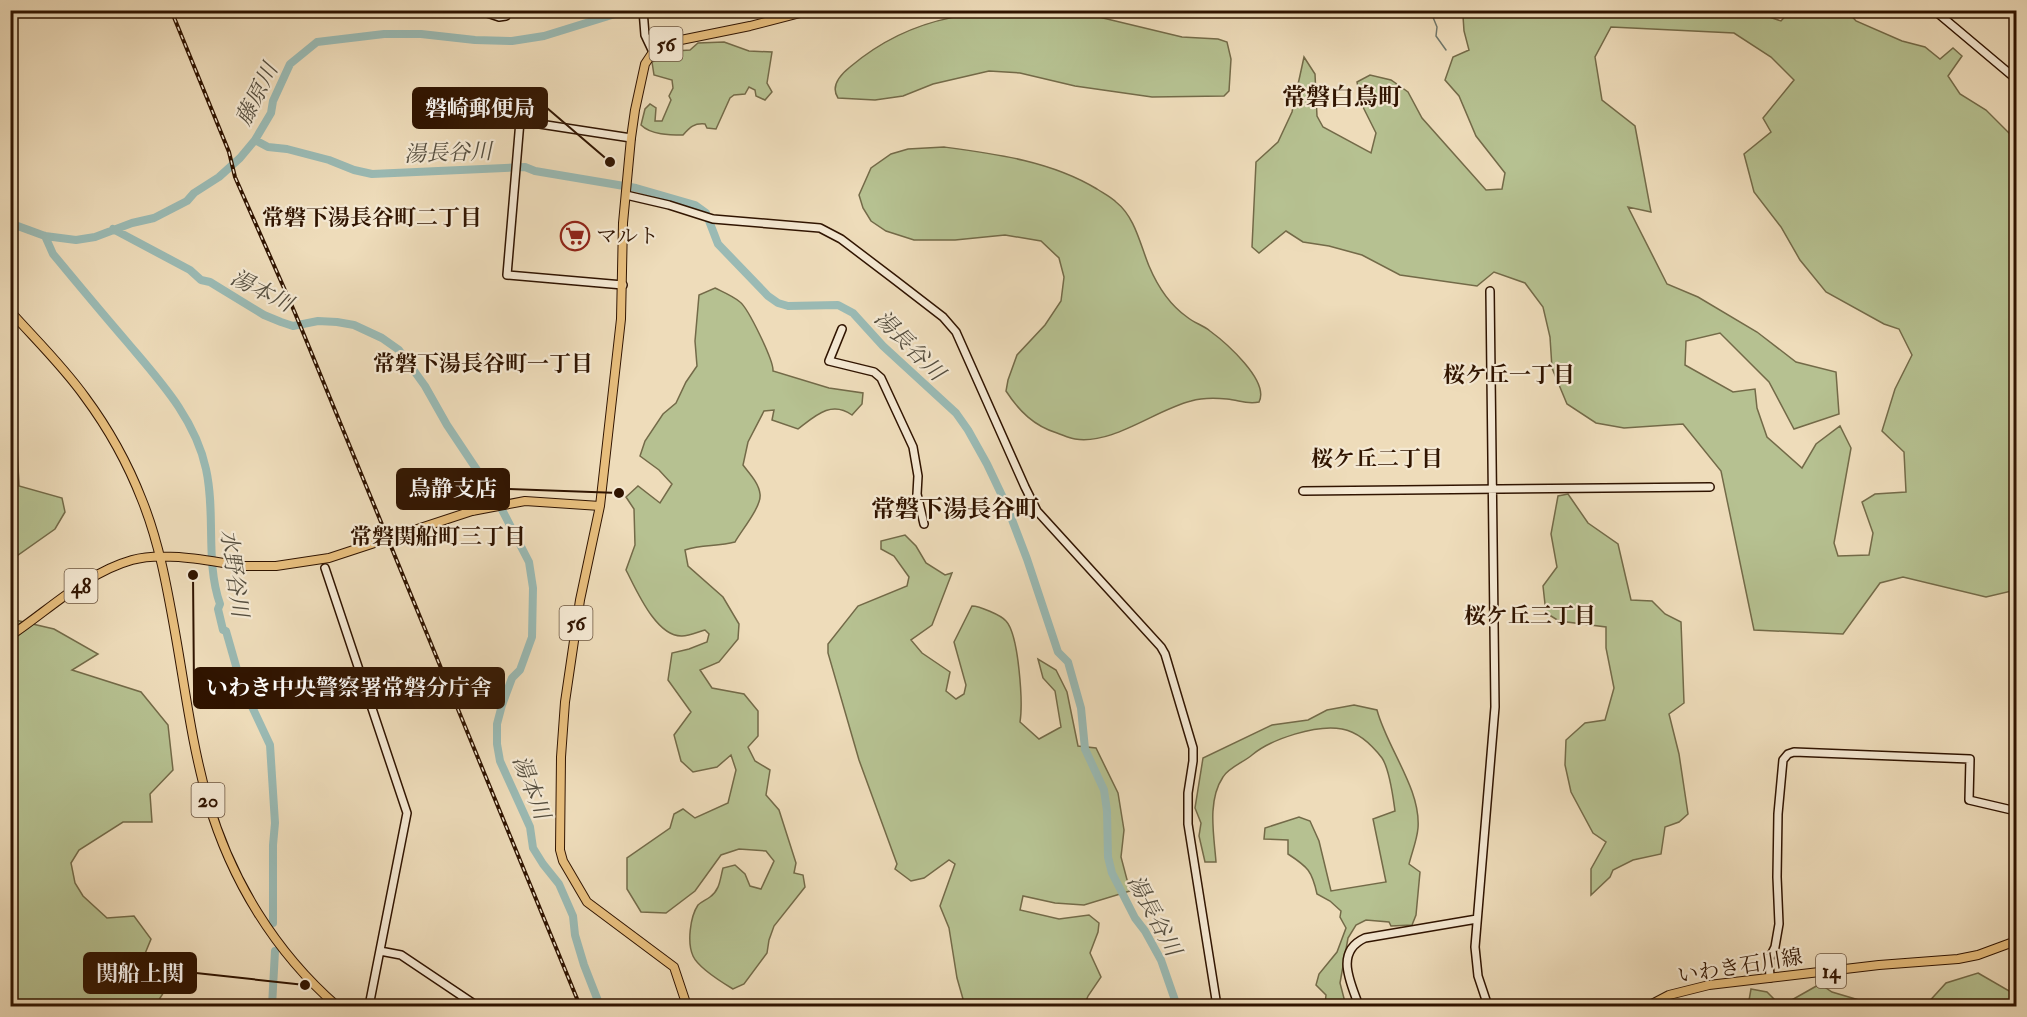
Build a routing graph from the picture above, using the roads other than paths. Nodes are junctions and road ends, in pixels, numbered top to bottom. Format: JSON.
{"nodes":[{"id":1,"x":478,"y":10,"type":"edge"},
{"id":2,"x":643,"y":10,"type":"edge"},
{"id":3,"x":812,"y":10,"type":"edge"},
{"id":4,"x":1935,"y":10,"type":"edge"},
{"id":5,"x":506,"y":16,"type":"dead end"},
{"id":6,"x":653,"y":52,"type":"junction"},
{"id":7,"x":2016,"y":79,"type":"edge"},
{"id":8,"x":631,"y":138,"type":"junction"},
{"id":9,"x":627,"y":189,"type":"junction"},
{"id":10,"x":622,"y":285,"type":"junction"},
{"id":11,"x":1490,"y":291,"type":"dead end"},
{"id":12,"x":10,"y":311,"type":"edge"},
{"id":13,"x":842,"y":329,"type":"dead end"},
{"id":14,"x":1710,"y":487,"type":"dead end"},
{"id":15,"x":1492,"y":489,"type":"junction"},
{"id":16,"x":1303,"y":491,"type":"dead end"},
{"id":17,"x":600,"y":506,"type":"junction"},
{"id":18,"x":924,"y":524,"type":"dead end"},
{"id":19,"x":161,"y":557,"type":"junction"},
{"id":20,"x":325,"y":568,"type":"dead end"},
{"id":21,"x":10,"y":636,"type":"edge"},
{"id":22,"x":2016,"y":811,"type":"edge"},
{"id":23,"x":1477,"y":919,"type":"junction"},
{"id":24,"x":2016,"y":941,"type":"edge"},
{"id":25,"x":380,"y":951,"type":"junction"},
{"id":26,"x":1770,"y":978,"type":"junction"},
{"id":27,"x":337,"y":1006,"type":"edge"},
{"id":28,"x":369,"y":1006,"type":"edge"},
{"id":29,"x":477,"y":1006,"type":"edge"},
{"id":30,"x":687,"y":1006,"type":"edge"},
{"id":31,"x":1217,"y":1006,"type":"edge"},
{"id":32,"x":1359,"y":1006,"type":"edge"},
{"id":33,"x":1488,"y":1006,"type":"edge"},
{"id":34,"x":1648,"y":1006,"type":"edge"}],
"edges":[{"from":1,"to":5,"type":"street"},
{"from":2,"to":6,"type":"street"},
{"from":3,"to":6,"type":"main road","number":"56"},
{"from":4,"to":7,"type":"street"},
{"from":6,"to":8,"type":"main road","number":"56"},
{"from":8,"to":9,"type":"main road","number":"56"},
{"from":8,"to":10,"type":"street"},
{"from":9,"to":10,"type":"main road","number":"56"},
{"from":9,"to":31,"type":"street"},
{"from":10,"to":17,"type":"main road","number":"56"},
{"from":11,"to":15,"type":"street"},
{"from":12,"to":19,"type":"main road","number":"20"},
{"from":13,"to":18,"type":"street"},
{"from":14,"to":15,"type":"street"},
{"from":15,"to":16,"type":"street"},
{"from":15,"to":23,"type":"street"},
{"from":17,"to":19,"type":"main road","number":"48","bridge":true},
{"from":17,"to":30,"type":"main road","number":"56"},
{"from":19,"to":21,"type":"main road","number":"48"},
{"from":19,"to":27,"type":"main road","number":"20"},
{"from":20,"to":25,"type":"street"},
{"from":22,"to":26,"type":"street"},
{"from":23,"to":32,"type":"street"},
{"from":23,"to":33,"type":"street"},
{"from":24,"to":26,"type":"main road","name":"いわき石川線","number":"14"},
{"from":25,"to":28,"type":"street"},
{"from":25,"to":29,"type":"street"},
{"from":26,"to":34,"type":"main road","name":"いわき石川線","number":"14"}]}
